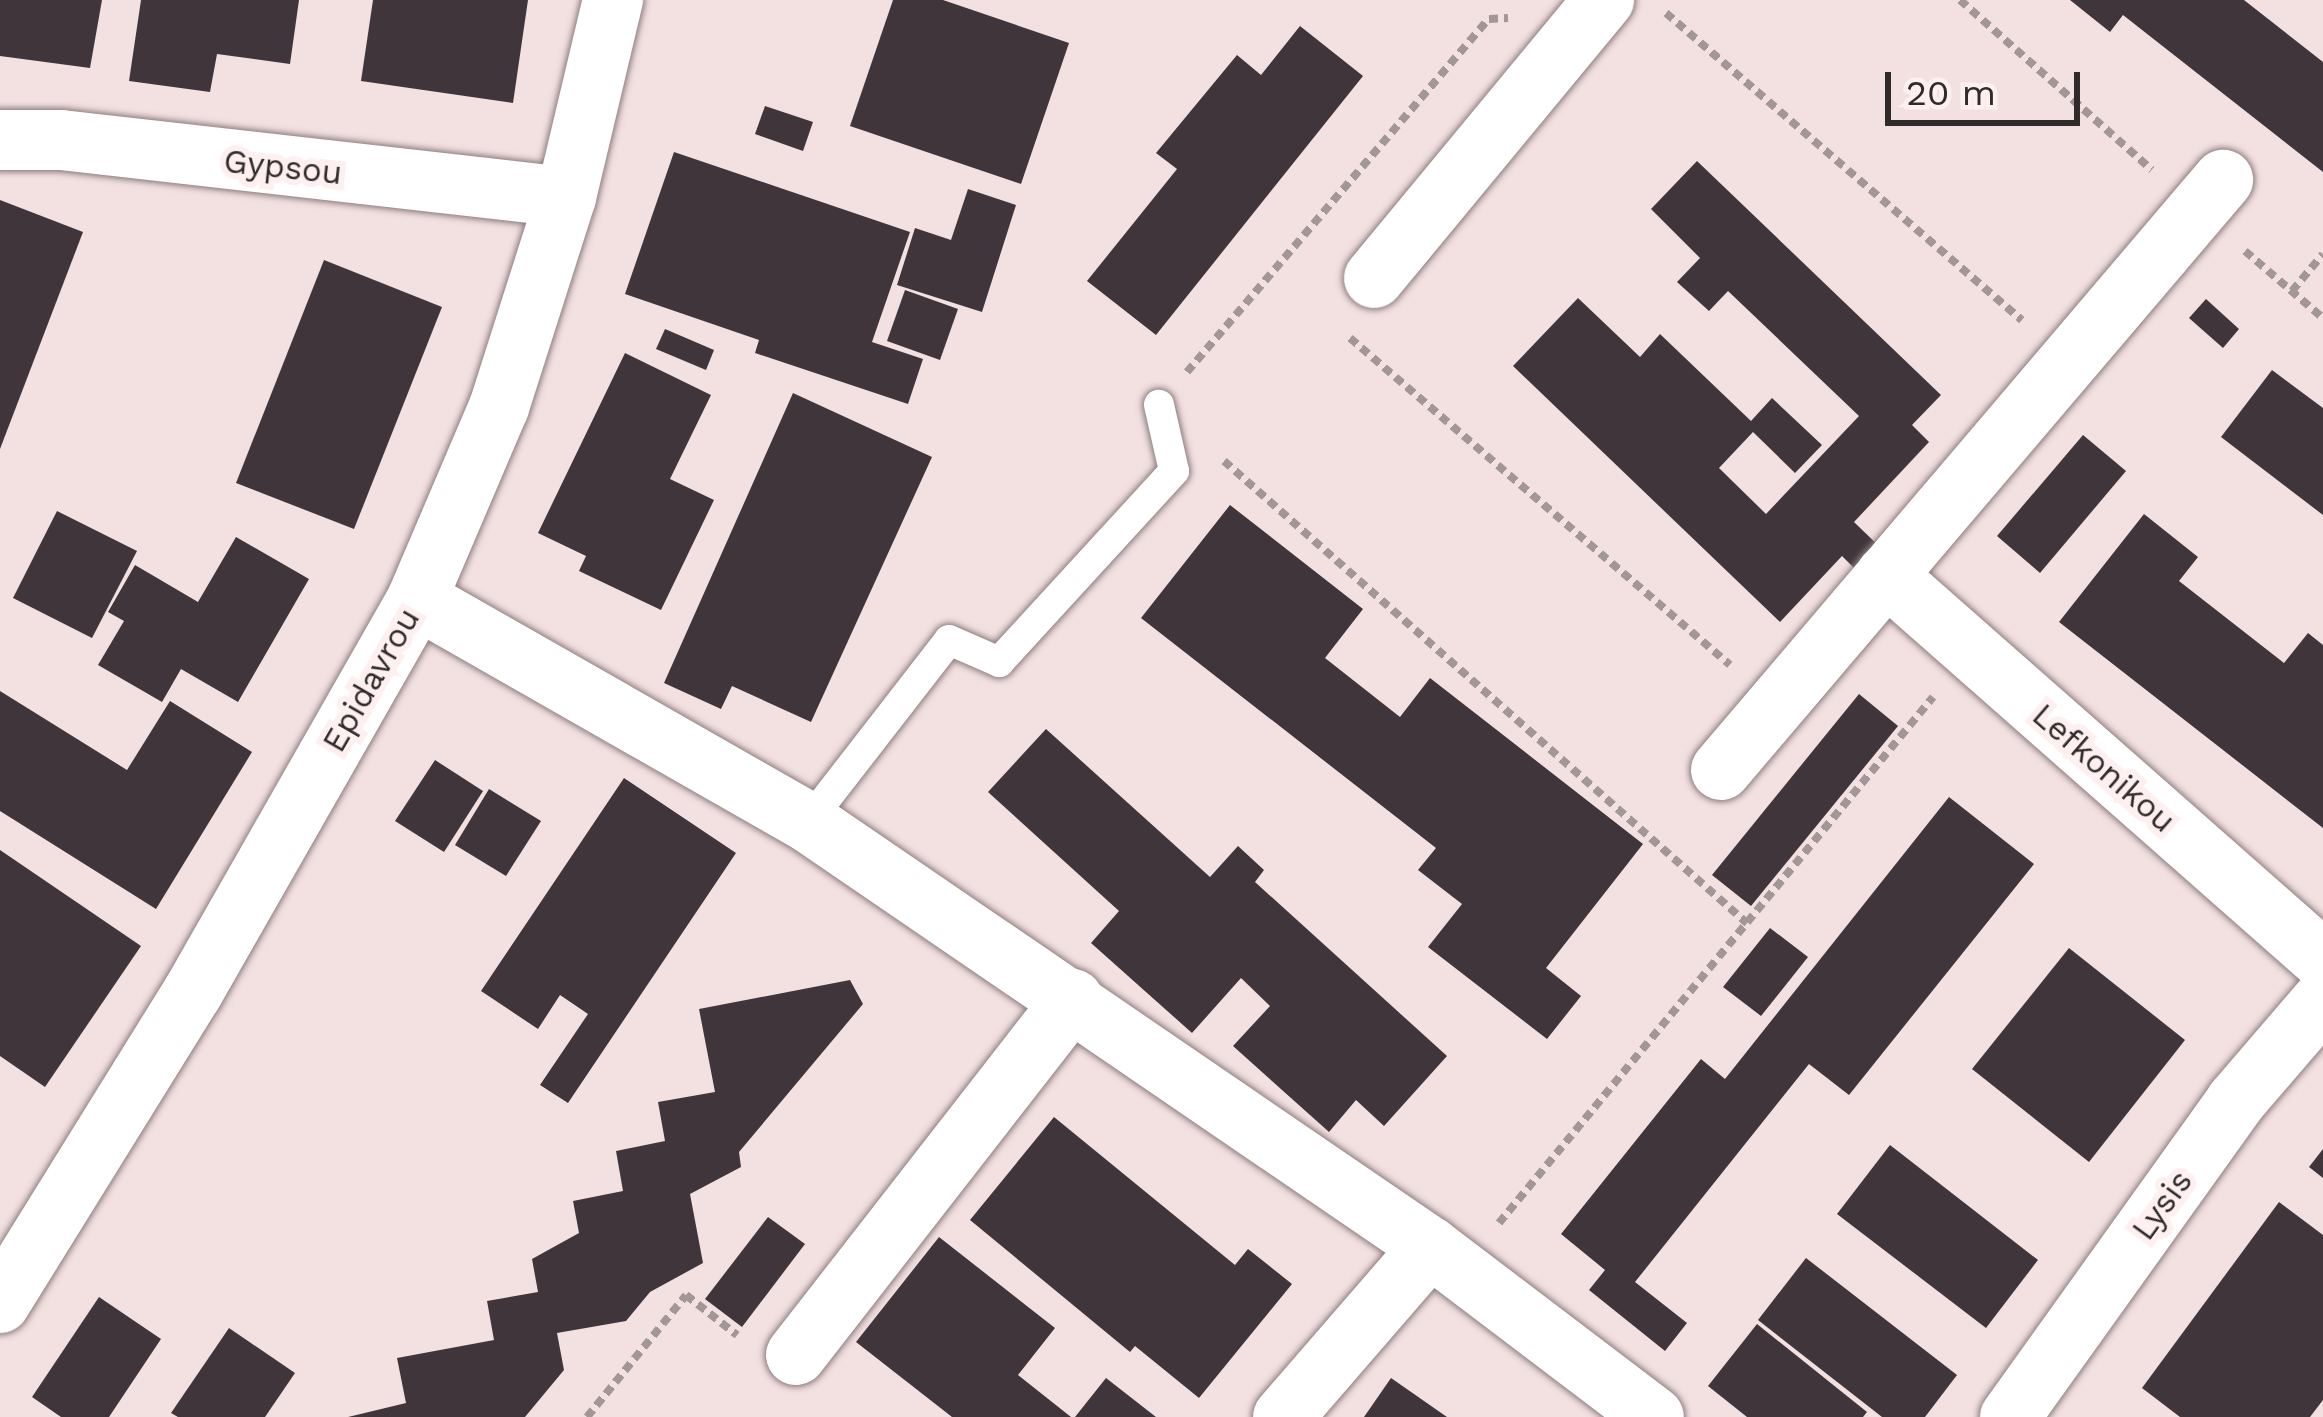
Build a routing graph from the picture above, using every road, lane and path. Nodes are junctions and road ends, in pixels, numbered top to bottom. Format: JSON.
{"nodes":[{"id":1,"x":613,"y":0,"type":"edge"},
{"id":2,"x":1604,"y":0,"type":"edge"},
{"id":3,"x":1651,"y":0,"type":"edge"},
{"id":4,"x":1960,"y":0,"type":"edge"},
{"id":5,"x":1530,"y":16,"type":"dead end"},
{"id":6,"x":0,"y":140,"type":"edge"},
{"id":7,"x":2210,"y":195,"type":"junction"},
{"id":8,"x":566,"y":197,"type":"junction"},
{"id":9,"x":2323,"y":254,"type":"edge"},
{"id":10,"x":1374,"y":278,"type":"joint"},
{"id":11,"x":2292,"y":291,"type":"junction"},
{"id":12,"x":2323,"y":318,"type":"edge"},
{"id":13,"x":2069,"y":360,"type":"junction"},
{"id":14,"x":1160,"y":405,"type":"junction"},
{"id":15,"x":1886,"y":575,"type":"junction"},
{"id":16,"x":417,"y":599,"type":"junction"},
{"id":17,"x":1972,"y":651,"type":"junction"},
{"id":18,"x":1776,"y":706,"type":"junction"},
{"id":19,"x":1721,"y":770,"type":"dead end"},
{"id":20,"x":808,"y":822,"type":"junction"},
{"id":21,"x":1747,"y":923,"type":"junction"},
{"id":22,"x":2323,"y":960,"type":"edge"},
{"id":23,"x":1073,"y":999,"type":"junction"},
{"id":24,"x":2323,"y":1000,"type":"edge"},
{"id":25,"x":1445,"y":1258,"type":"junction"},
{"id":26,"x":0,"y":1303,"type":"edge"},
{"id":27,"x":796,"y":1355,"type":"joint"},
{"id":28,"x":587,"y":1417,"type":"edge"},
{"id":29,"x":1283,"y":1417,"type":"edge"},
{"id":30,"x":1654,"y":1417,"type":"edge"},
{"id":31,"x":2010,"y":1417,"type":"edge"}],
"edges":[{"from":1,"to":8,"type":"street","name":"Epidavrou"},
{"from":2,"to":10,"type":"street"},
{"from":3,"to":13,"type":"path"},
{"from":4,"to":7,"type":"path"},
{"from":5,"to":14,"type":"path"},
{"from":6,"to":8,"type":"street","name":"Gypsou"},
{"from":7,"to":11,"type":"path"},
{"from":7,"to":13,"type":"street"},
{"from":8,"to":16,"type":"street","name":"Epidavrou"},
{"from":9,"to":11,"type":"path"},
{"from":10,"to":18,"type":"path"},
{"from":11,"to":12,"type":"path"},
{"from":13,"to":15,"type":"street"},
{"from":14,"to":20,"type":"lane"},
{"from":14,"to":21,"type":"path"},
{"from":15,"to":17,"type":"street","name":"Lefkonikou"},
{"from":15,"to":18,"type":"street"},
{"from":16,"to":20,"type":"street"},
{"from":16,"to":26,"type":"street","name":"Epidavrou"},
{"from":17,"to":21,"type":"path"},
{"from":17,"to":22,"type":"street","name":"Lefkonikou"},
{"from":18,"to":19,"type":"street"},
{"from":20,"to":23,"type":"street"},
{"from":21,"to":25,"type":"path"},
{"from":23,"to":25,"type":"street"},
{"from":23,"to":27,"type":"street"},
{"from":24,"to":31,"type":"street","name":"Lysis"},
{"from":25,"to":29,"type":"street"},
{"from":25,"to":30,"type":"street"},
{"from":27,"to":28,"type":"path"}]}
